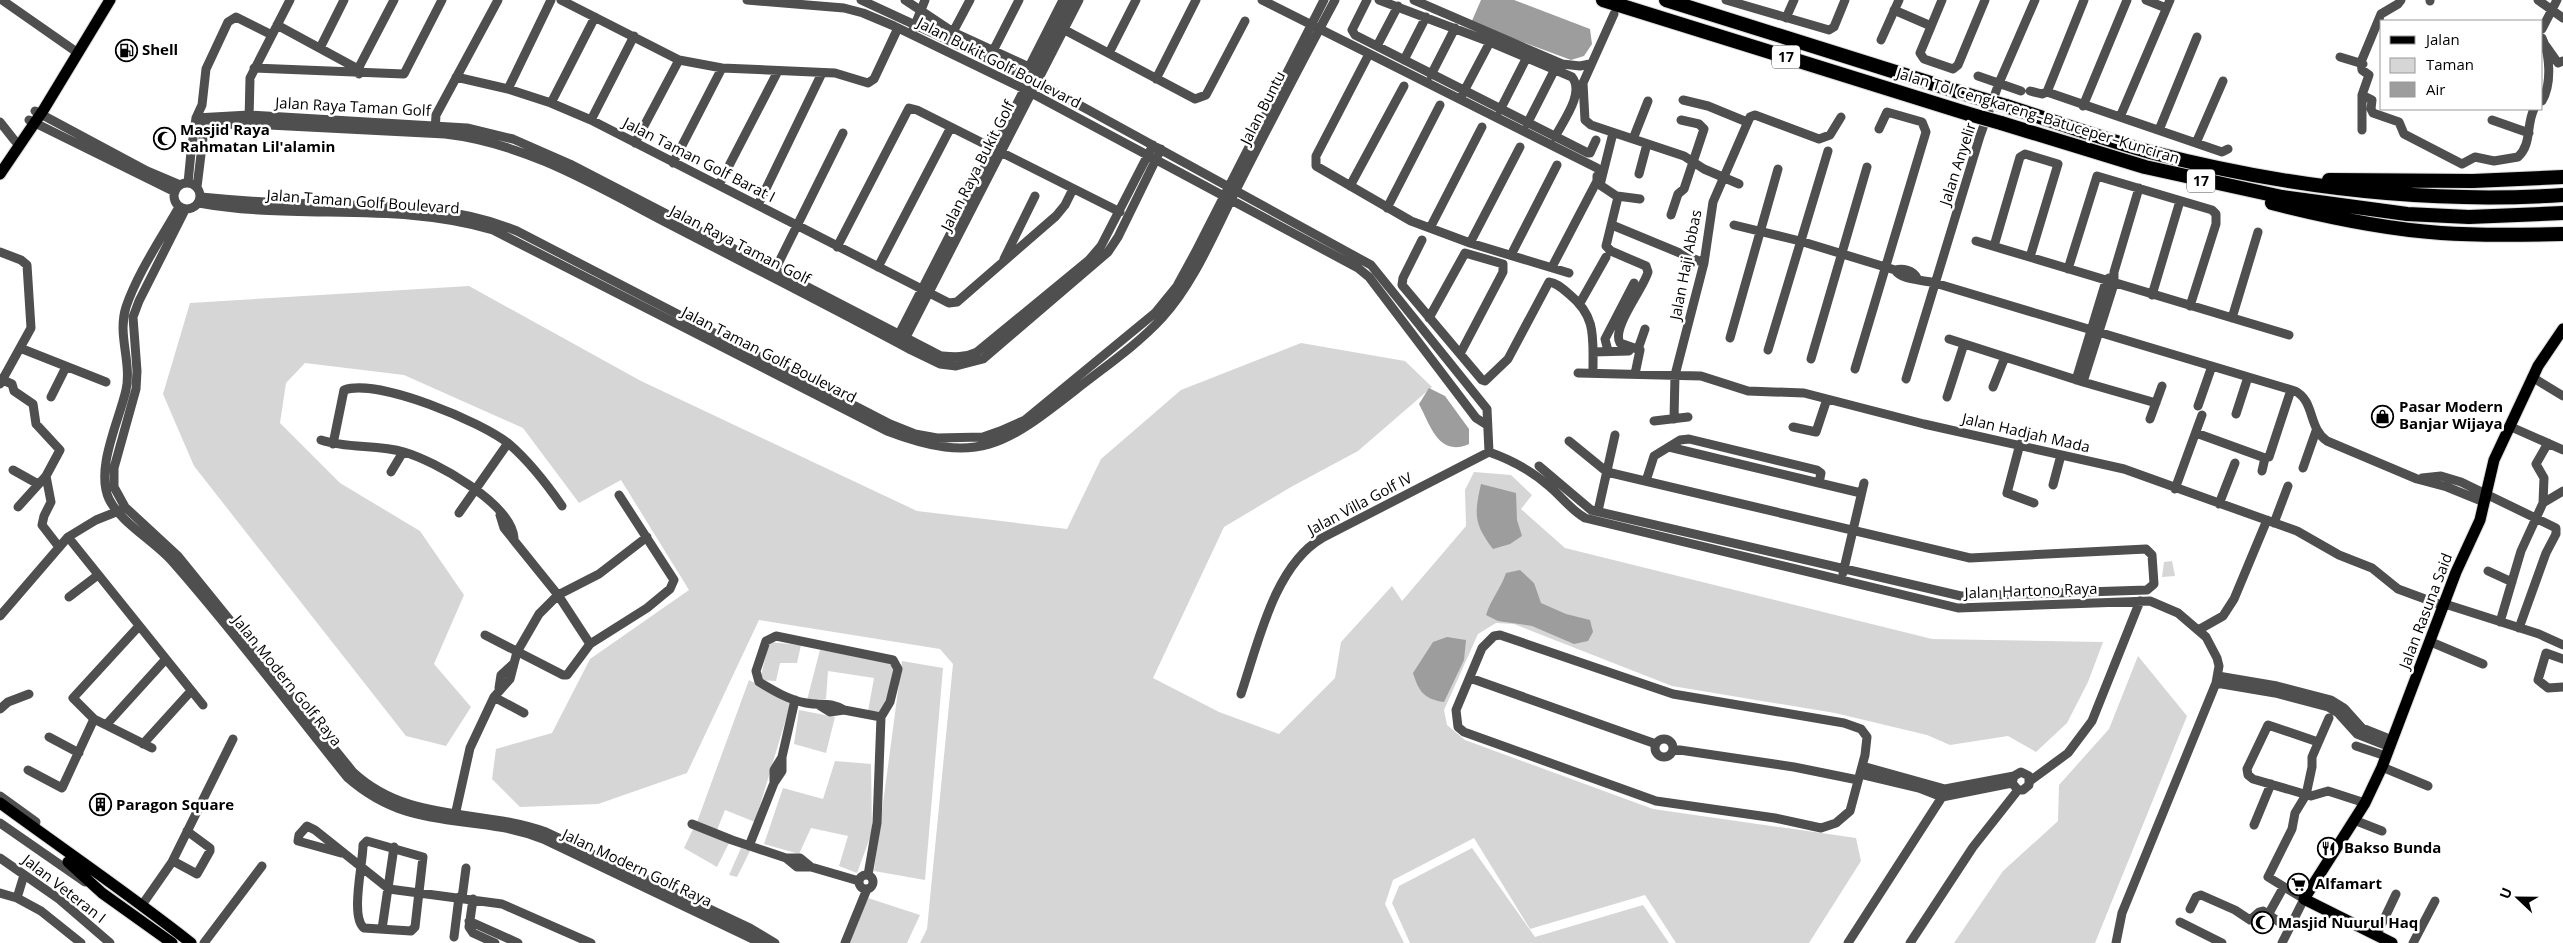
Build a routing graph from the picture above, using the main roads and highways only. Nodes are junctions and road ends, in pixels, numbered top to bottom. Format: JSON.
{"nodes":[{"id":1,"x":102,"y":0,"type":"edge"},
{"id":2,"x":110,"y":0,"type":"edge"},
{"id":3,"x":1603,"y":0,"type":"edge"},
{"id":4,"x":1666,"y":0,"type":"edge"},
{"id":5,"x":76,"y":51,"type":"junction"},
{"id":6,"x":35,"y":117,"type":"junction"},
{"id":7,"x":0,"y":164,"type":"edge"},
{"id":8,"x":0,"y":174,"type":"edge"},
{"id":9,"x":2563,"y":177,"type":"edge"},
{"id":10,"x":2193,"y":179,"type":"junction"},
{"id":11,"x":2280,"y":179,"type":"junction"},
{"id":12,"x":2563,"y":195,"type":"edge"},
{"id":13,"x":2563,"y":214,"type":"edge"},
{"id":14,"x":2563,"y":234,"type":"edge"},
{"id":15,"x":2563,"y":329,"type":"edge"},
{"id":16,"x":0,"y":803,"type":"edge"},
{"id":17,"x":0,"y":812,"type":"edge"},
{"id":18,"x":103,"y":886,"type":"junction"},
{"id":19,"x":172,"y":943,"type":"edge"},
{"id":20,"x":191,"y":943,"type":"edge"},
{"id":21,"x":2392,"y":943,"type":"edge"}],
"edges":[{"from":1,"to":5,"type":"main road"},
{"from":2,"to":5,"type":"main road"},
{"from":3,"to":10,"type":"highway","name":"Jalan Tol Cengkareng–Batuceper–Kunciran","number":"17","bridge":true},
{"from":4,"to":11,"type":"highway","name":"Jalan Tol Cengkareng–Batuceper–Kunciran","number":"17","bridge":true},
{"from":5,"to":6,"type":"main road"},
{"from":6,"to":7,"type":"main road"},
{"from":6,"to":8,"type":"main road"},
{"from":9,"to":11,"type":"highway"},
{"from":10,"to":13,"type":"highway","name":"Jalan Tol Cengkareng–Batuceper–Kunciran","number":"17"},
{"from":10,"to":14,"type":"highway"},
{"from":11,"to":12,"type":"highway","name":"Jalan Tol Cengkareng–Batuceper–Kunciran","number":"17"},
{"from":15,"to":21,"type":"main road","name":"Jalan Rasuna Said"},
{"from":16,"to":18,"type":"main road"},
{"from":17,"to":18,"type":"main road"},
{"from":18,"to":19,"type":"main road"},
{"from":18,"to":20,"type":"main road"}]}
